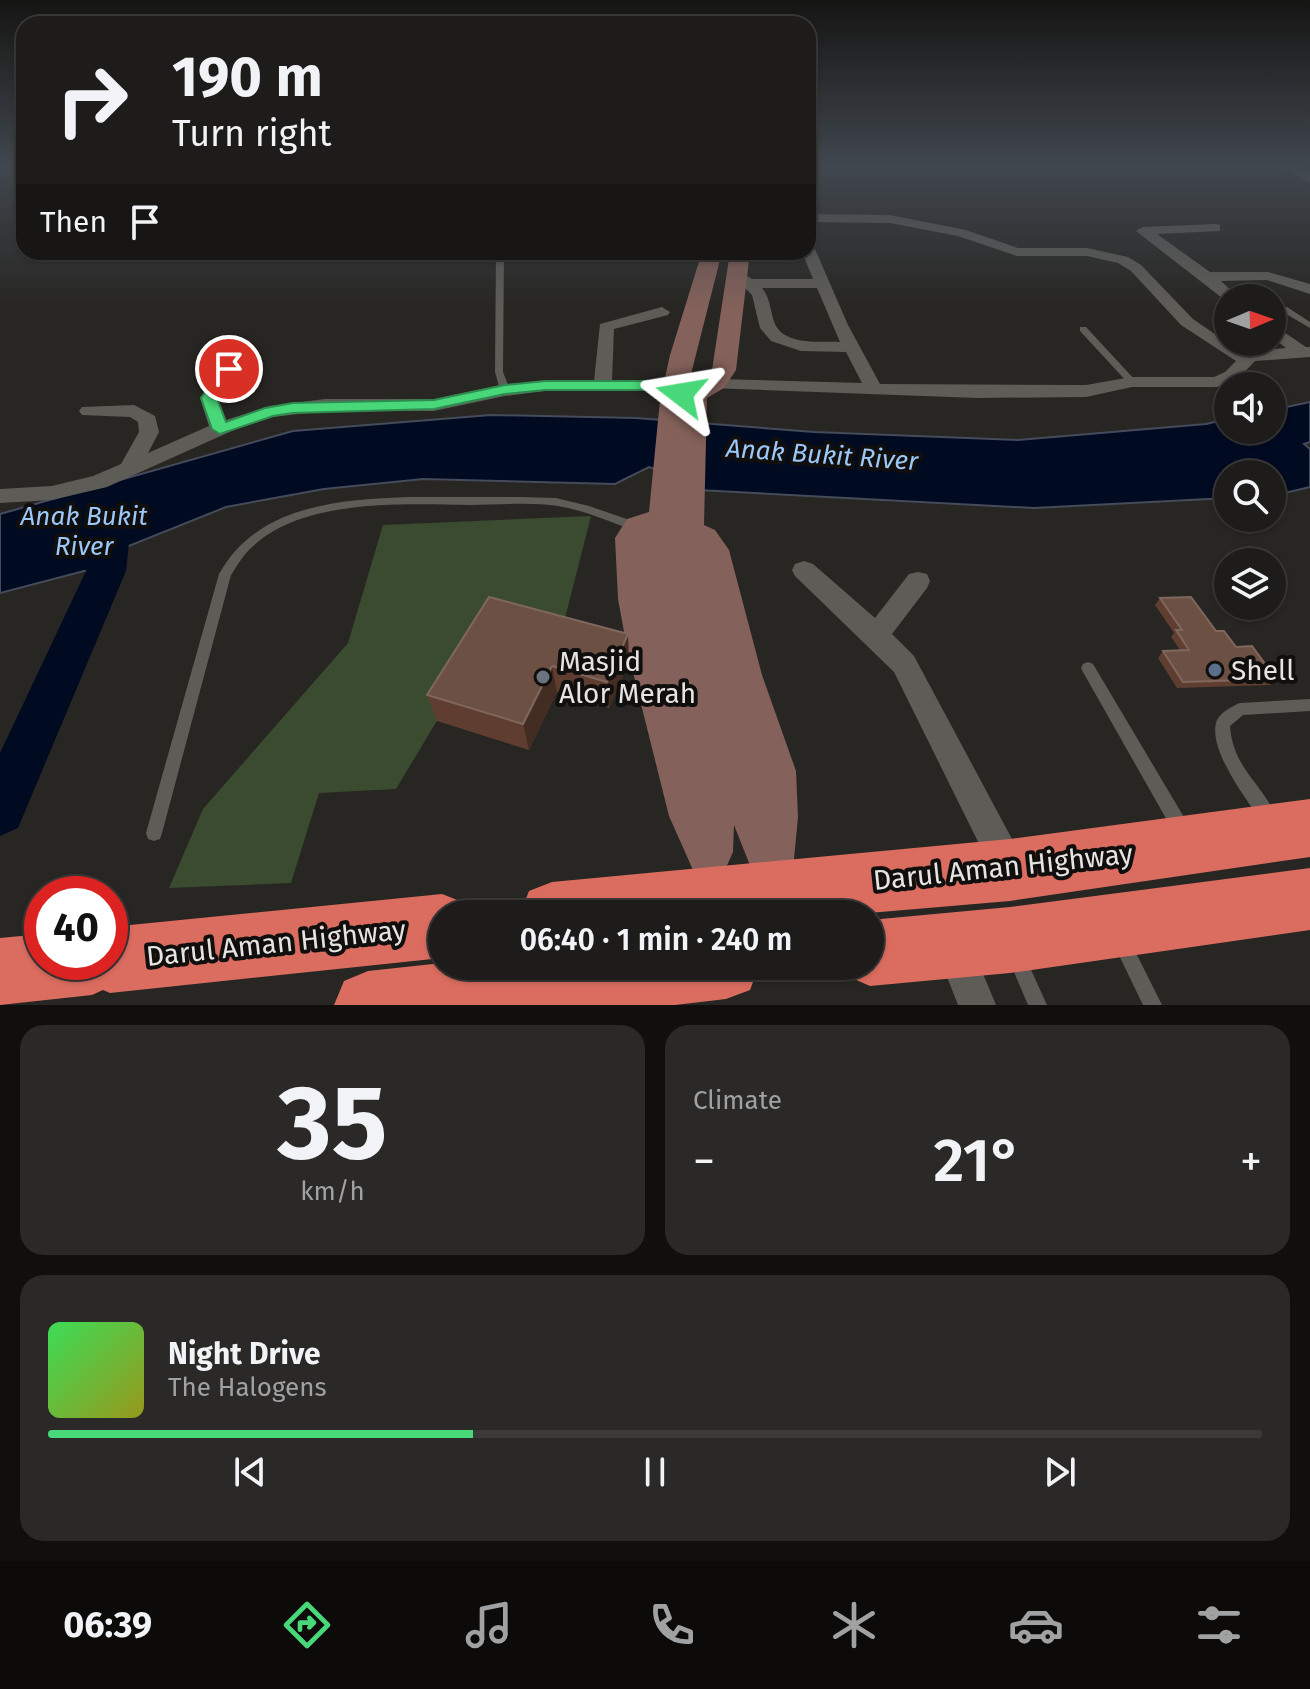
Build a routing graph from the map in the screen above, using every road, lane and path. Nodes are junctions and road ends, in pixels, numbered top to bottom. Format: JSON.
{"nodes":[{"id":1,"x":816,"y":218,"type":"edge"},
{"id":2,"x":1215,"y":228,"type":"dead end"},
{"id":3,"x":500,"y":260,"type":"edge"},
{"id":4,"x":696,"y":260,"type":"edge"},
{"id":5,"x":712,"y":260,"type":"edge"},
{"id":6,"x":726,"y":260,"type":"edge"},
{"id":7,"x":741,"y":260,"type":"edge"},
{"id":8,"x":813,"y":260,"type":"edge"},
{"id":9,"x":1207,"y":277,"type":"junction"},
{"id":10,"x":744,"y":279,"type":"junction"},
{"id":11,"x":824,"y":283,"type":"junction"},
{"id":12,"x":1215,"y":284,"type":"edge"},
{"id":13,"x":1310,"y":289,"type":"edge"},
{"id":14,"x":709,"y":302,"type":"junction"},
{"id":15,"x":1286,"y":310,"type":"edge"},
{"id":16,"x":662,"y":312,"type":"dead end"},
{"id":17,"x":1310,"y":326,"type":"edge"},
{"id":18,"x":1083,"y":329,"type":"dead end"},
{"id":19,"x":1286,"y":338,"type":"edge"},
{"id":20,"x":851,"y":347,"type":"junction"},
{"id":21,"x":1306,"y":352,"type":"edge"},
{"id":22,"x":240,"y":354,"type":"dead end"},
{"id":23,"x":1246,"y":359,"type":"junction"},
{"id":24,"x":1132,"y":382,"type":"junction"},
{"id":25,"x":603,"y":383,"type":"junction"},
{"id":26,"x":716,"y":384,"type":"junction"},
{"id":27,"x":660,"y":386,"type":"junction"},
{"id":28,"x":874,"y":389,"type":"junction"},
{"id":29,"x":505,"y":390,"type":"junction"},
{"id":30,"x":89,"y":411,"type":"dead end"},
{"id":31,"x":220,"y":429,"type":"junction"},
{"id":32,"x":128,"y":470,"type":"junction"},
{"id":33,"x":0,"y":496,"type":"edge"},
{"id":34,"x":638,"y":527,"type":"junction"},
{"id":35,"x":804,"y":570,"type":"dead end"},
{"id":36,"x":918,"y":581,"type":"dead end"},
{"id":37,"x":876,"y":636,"type":"junction"},
{"id":38,"x":1088,"y":668,"type":"dead end"},
{"id":39,"x":1310,"y":705,"type":"edge"},
{"id":40,"x":718,"y":740,"type":"junction"},
{"id":41,"x":1294,"y":831,"type":"edge"},
{"id":42,"x":154,"y":833,"type":"dead end"},
{"id":43,"x":1192,"y":846,"type":"junction"},
{"id":44,"x":1010,"y":870,"type":"junction"},
{"id":45,"x":778,"y":873,"type":"junction"},
{"id":46,"x":694,"y":877,"type":"junction"},
{"id":47,"x":1310,"y":899,"type":"edge"},
{"id":48,"x":606,"y":900,"type":"edge"},
{"id":49,"x":428,"y":927,"type":"edge"},
{"id":50,"x":1114,"y":927,"type":"junction"},
{"id":51,"x":982,"y":943,"type":"junction"},
{"id":52,"x":884,"y":952,"type":"edge"},
{"id":53,"x":128,"y":958,"type":"edge"},
{"id":54,"x":597,"y":980,"type":"edge"},
{"id":55,"x":368,"y":1005,"type":"edge"},
{"id":56,"x":977,"y":1005,"type":"edge"},
{"id":57,"x":1038,"y":1005,"type":"edge"},
{"id":58,"x":1153,"y":1005,"type":"edge"}],
"edges":[{"from":1,"to":23,"type":"street"},
{"from":2,"to":9,"type":"street"},
{"from":3,"to":29,"type":"lane"},
{"from":4,"to":27,"type":"street"},
{"from":5,"to":14,"type":"street"},
{"from":6,"to":14,"type":"street"},
{"from":7,"to":10,"type":"street"},
{"from":8,"to":11,"type":"street"},
{"from":9,"to":12,"type":"street"},
{"from":9,"to":13,"type":"street"},
{"from":10,"to":11,"type":"street"},
{"from":10,"to":20,"type":"street"},
{"from":10,"to":26,"type":"street"},
{"from":11,"to":20,"type":"street"},
{"from":14,"to":40,"type":"street"},
{"from":15,"to":17,"type":"lane"},
{"from":16,"to":25,"type":"street"},
{"from":18,"to":24,"type":"lane"},
{"from":19,"to":21,"type":"street"},
{"from":20,"to":28,"type":"street"},
{"from":21,"to":23,"type":"street"},
{"from":22,"to":31,"type":"street"},
{"from":23,"to":24,"type":"street"},
{"from":24,"to":28,"type":"street"},
{"from":25,"to":27,"type":"street"},
{"from":25,"to":29,"type":"street"},
{"from":26,"to":27,"type":"street"},
{"from":26,"to":28,"type":"street"},
{"from":29,"to":31,"type":"street"},
{"from":30,"to":32,"type":"street"},
{"from":31,"to":32,"type":"street"},
{"from":32,"to":33,"type":"street"},
{"from":34,"to":42,"type":"lane"},
{"from":34,"to":45,"type":"street"},
{"from":34,"to":46,"type":"street"},
{"from":35,"to":37,"type":"street"},
{"from":36,"to":37,"type":"street"},
{"from":37,"to":44,"type":"street"},
{"from":38,"to":43,"type":"lane"},
{"from":39,"to":41,"type":"lane"},
{"from":40,"to":45,"type":"street"},
{"from":40,"to":46,"type":"street"},
{"from":41,"to":43,"type":"highway","name":"Darul Aman Highway"},
{"from":43,"to":44,"type":"highway","name":"Darul Aman Highway"},
{"from":44,"to":45,"type":"highway","name":"Darul Aman Highway"},
{"from":45,"to":46,"type":"highway","name":"Darul Aman Highway"},
{"from":46,"to":48,"type":"highway","name":"Darul Aman Highway"},
{"from":47,"to":50,"type":"highway"},
{"from":49,"to":53,"type":"highway","name":"Darul Aman Highway"},
{"from":50,"to":51,"type":"highway"},
{"from":50,"to":58,"type":"lane"},
{"from":51,"to":52,"type":"highway"},
{"from":51,"to":56,"type":"street"},
{"from":51,"to":57,"type":"lane"},
{"from":54,"to":55,"type":"highway"}]}
